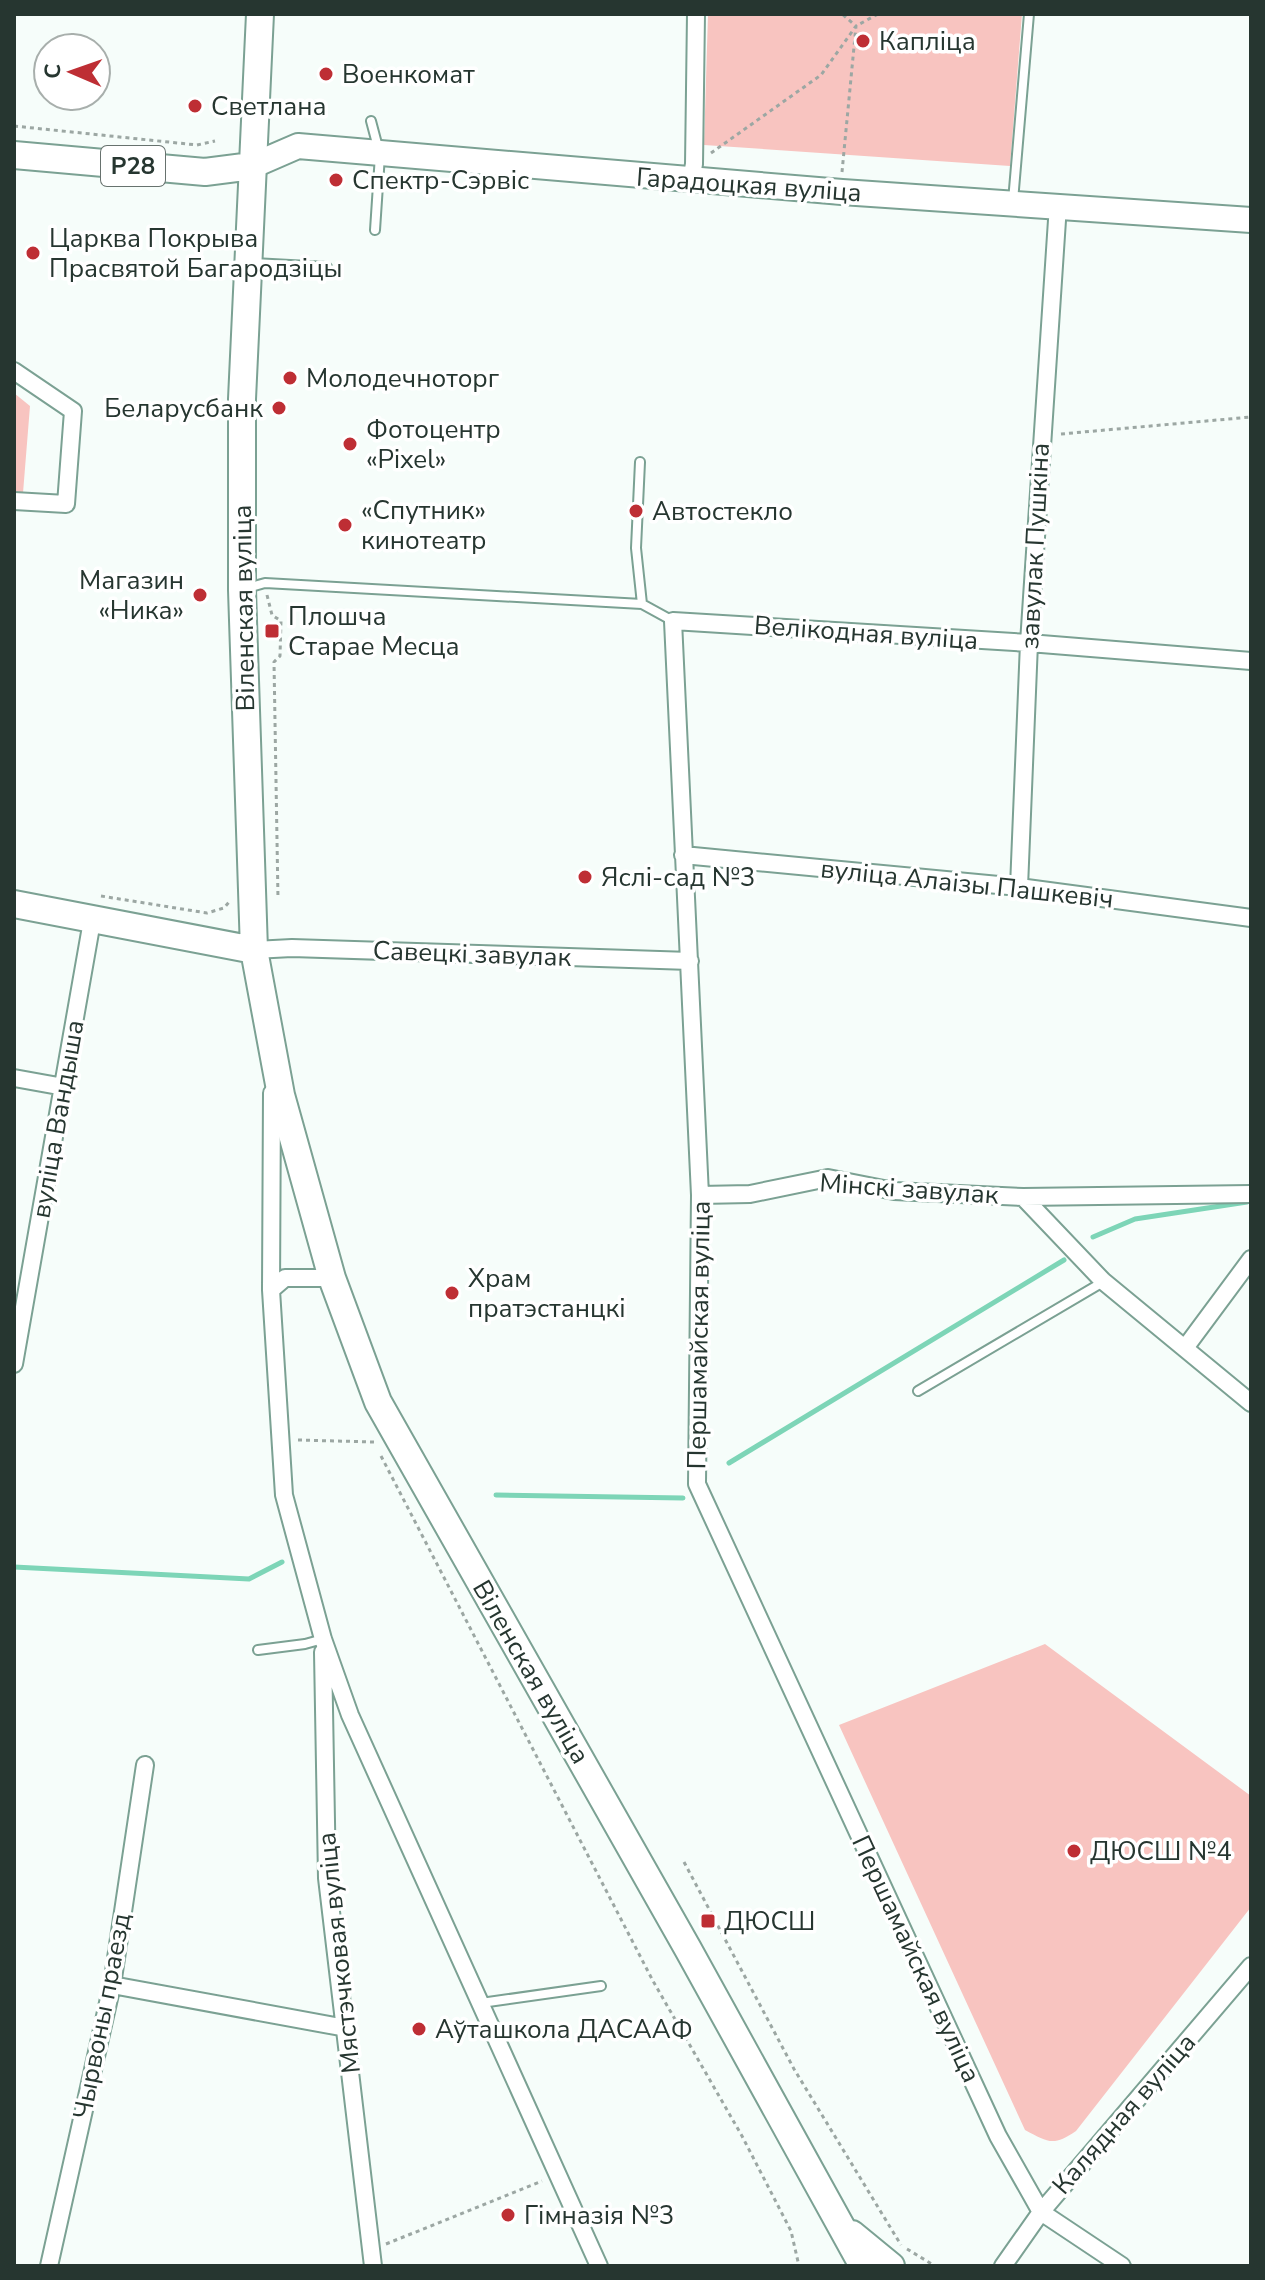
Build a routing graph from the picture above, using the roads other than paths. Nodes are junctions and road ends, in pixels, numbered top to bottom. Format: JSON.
{"nodes":[{"id":1,"x":260,"y":14,"type":"edge"},
{"id":2,"x":696,"y":14,"type":"edge"},
{"id":3,"x":1029,"y":14,"type":"edge"},
{"id":4,"x":371,"y":121,"type":"dead end"},
{"id":5,"x":14,"y":155,"type":"edge"},
{"id":6,"x":380,"y":155,"type":"junction"},
{"id":7,"x":252,"y":166,"type":"junction"},
{"id":8,"x":693,"y":172,"type":"junction"},
{"id":9,"x":1013,"y":202,"type":"junction"},
{"id":10,"x":1058,"y":205,"type":"junction"},
{"id":11,"x":1251,"y":220,"type":"edge"},
{"id":12,"x":375,"y":230,"type":"dead end"},
{"id":13,"x":248,"y":262,"type":"junction"},
{"id":14,"x":327,"y":267,"type":"dead end"},
{"id":15,"x":14,"y":371,"type":"edge"},
{"id":16,"x":640,"y":462,"type":"dead end"},
{"id":17,"x":14,"y":501,"type":"edge"},
{"id":18,"x":254,"y":587,"type":"junction"},
{"id":19,"x":642,"y":604,"type":"junction"},
{"id":20,"x":673,"y":621,"type":"junction"},
{"id":21,"x":1029,"y":643,"type":"junction"},
{"id":22,"x":1251,"y":661,"type":"edge"},
{"id":23,"x":683,"y":855,"type":"junction"},
{"id":24,"x":1019,"y":887,"type":"junction"},
{"id":25,"x":14,"y":904,"type":"edge"},
{"id":26,"x":96,"y":908,"type":"junction"},
{"id":27,"x":1251,"y":918,"type":"edge"},
{"id":28,"x":254,"y":950,"type":"junction"},
{"id":29,"x":690,"y":961,"type":"junction"},
{"id":30,"x":272,"y":1047,"type":"junction"},
{"id":31,"x":14,"y":1078,"type":"edge"},
{"id":32,"x":64,"y":1087,"type":"junction"},
{"id":33,"x":1251,"y":1194,"type":"edge"},
{"id":34,"x":700,"y":1195,"type":"junction"},
{"id":35,"x":1023,"y":1197,"type":"junction"},
{"id":36,"x":1251,"y":1259,"type":"edge"},
{"id":37,"x":332,"y":1278,"type":"junction"},
{"id":38,"x":1103,"y":1281,"type":"junction"},
{"id":39,"x":271,"y":1290,"type":"junction"},
{"id":40,"x":1185,"y":1348,"type":"junction"},
{"id":41,"x":14,"y":1364,"type":"edge"},
{"id":42,"x":918,"y":1391,"type":"dead end"},
{"id":43,"x":1251,"y":1403,"type":"edge"},
{"id":44,"x":323,"y":1639,"type":"junction"},
{"id":45,"x":258,"y":1650,"type":"dead end"},
{"id":46,"x":350,"y":1715,"type":"junction"},
{"id":47,"x":323,"y":1721,"type":"junction"},
{"id":48,"x":145,"y":1765,"type":"dead end"},
{"id":49,"x":1251,"y":1966,"type":"edge"},
{"id":50,"x":112,"y":1985,"type":"junction"},
{"id":51,"x":601,"y":1986,"type":"dead end"},
{"id":52,"x":480,"y":2003,"type":"junction"},
{"id":53,"x":346,"y":2028,"type":"junction"},
{"id":54,"x":1041,"y":2212,"type":"junction"},
{"id":55,"x":842,"y":2227,"type":"junction"},
{"id":56,"x":372,"y":2258,"type":"edge"},
{"id":57,"x":49,"y":2266,"type":"edge"},
{"id":58,"x":599,"y":2266,"type":"edge"},
{"id":59,"x":842,"y":2266,"type":"edge"},
{"id":60,"x":863,"y":2266,"type":"edge"},
{"id":61,"x":891,"y":2266,"type":"edge"},
{"id":62,"x":1003,"y":2266,"type":"edge"},
{"id":63,"x":1122,"y":2266,"type":"edge"}],
"edges":[{"from":1,"to":7,"type":"main road","name":"Віленская вуліца"},
{"from":2,"to":8,"type":"street"},
{"from":3,"to":9,"type":"lane"},
{"from":4,"to":6,"type":"lane"},
{"from":5,"to":7,"type":"main road","number":"Р28"},
{"from":6,"to":7,"type":"street","name":"Гарадоцкая вуліца"},
{"from":6,"to":8,"type":"street","name":"Гарадоцкая вуліца"},
{"from":6,"to":12,"type":"lane"},
{"from":7,"to":13,"type":"main road","name":"Віленская вуліца"},
{"from":8,"to":9,"type":"street","name":"Гарадоцкая вуліца"},
{"from":9,"to":10,"type":"street","name":"Гарадоцкая вуліца"},
{"from":10,"to":11,"type":"street","name":"Гарадоцкая вуліца"},
{"from":10,"to":21,"type":"street","name":"завулак Пушкіна"},
{"from":13,"to":14,"type":"lane"},
{"from":13,"to":18,"type":"main road","name":"Віленская вуліца"},
{"from":15,"to":17,"type":"street"},
{"from":16,"to":19,"type":"lane"},
{"from":18,"to":19,"type":"lane"},
{"from":18,"to":28,"type":"main road","name":"Віленская вуліца"},
{"from":19,"to":20,"type":"lane"},
{"from":20,"to":21,"type":"street","name":"Велікодная вуліца"},
{"from":20,"to":23,"type":"street","name":"Першамайская вуліца"},
{"from":21,"to":22,"type":"street","name":"Велікодная вуліца"},
{"from":21,"to":24,"type":"street","name":"завулак Пушкіна"},
{"from":23,"to":24,"type":"street","name":"вуліца Алаізы Пашкевіч"},
{"from":23,"to":29,"type":"street","name":"Першамайская вуліца"},
{"from":24,"to":27,"type":"street","name":"вуліца Алаізы Пашкевіч"},
{"from":25,"to":26,"type":"main road"},
{"from":26,"to":28,"type":"main road"},
{"from":26,"to":32,"type":"street","name":"вуліца Вандыша"},
{"from":28,"to":29,"type":"street","name":"Савецкі завулак"},
{"from":28,"to":30,"type":"main road","name":"Віленская вуліца"},
{"from":29,"to":34,"type":"street","name":"Першамайская вуліца"},
{"from":30,"to":37,"type":"main road","name":"Віленская вуліца"},
{"from":30,"to":39,"type":"street","name":"Віленская вуліца"},
{"from":31,"to":32,"type":"street"},
{"from":32,"to":41,"type":"street","name":"вуліца Вандыша"},
{"from":33,"to":35,"type":"street","name":"Мінскі завулак"},
{"from":34,"to":35,"type":"street","name":"Мінскі завулак"},
{"from":34,"to":54,"type":"street","name":"Першамайская вуліца"},
{"from":35,"to":38,"type":"street","name":"Мінскі завулак"},
{"from":36,"to":40,"type":"street"},
{"from":37,"to":39,"type":"street"},
{"from":37,"to":55,"type":"main road","name":"Віленская вуліца"},
{"from":38,"to":40,"type":"street","name":"Мінскі завулак"},
{"from":38,"to":42,"type":"lane"},
{"from":39,"to":44,"type":"street","name":"Віленская вуліца"},
{"from":40,"to":43,"type":"street","name":"Мінскі завулак"},
{"from":44,"to":45,"type":"lane"},
{"from":44,"to":46,"type":"street","name":"Віленская вуліца"},
{"from":44,"to":47,"type":"street","name":"Мястэчковая вуліца"},
{"from":46,"to":47,"type":"street"},
{"from":46,"to":52,"type":"street","name":"Віленская вуліца"},
{"from":47,"to":53,"type":"street","name":"Мястэчковая вуліца"},
{"from":48,"to":50,"type":"street","name":"Чырвоны праезд"},
{"from":49,"to":54,"type":"street","name":"Калядная вуліца"},
{"from":50,"to":53,"type":"street"},
{"from":50,"to":57,"type":"street","name":"Чырвоны праезд"},
{"from":51,"to":52,"type":"lane"},
{"from":52,"to":58,"type":"street","name":"Віленская вуліца"},
{"from":53,"to":56,"type":"street","name":"Мястэчковая вуліца"},
{"from":54,"to":62,"type":"street","name":"Калядная вуліца"},
{"from":54,"to":63,"type":"street"},
{"from":55,"to":59,"type":"main road"},
{"from":55,"to":60,"type":"main road","name":"Віленская вуліца"},
{"from":55,"to":61,"type":"main road"}]}
